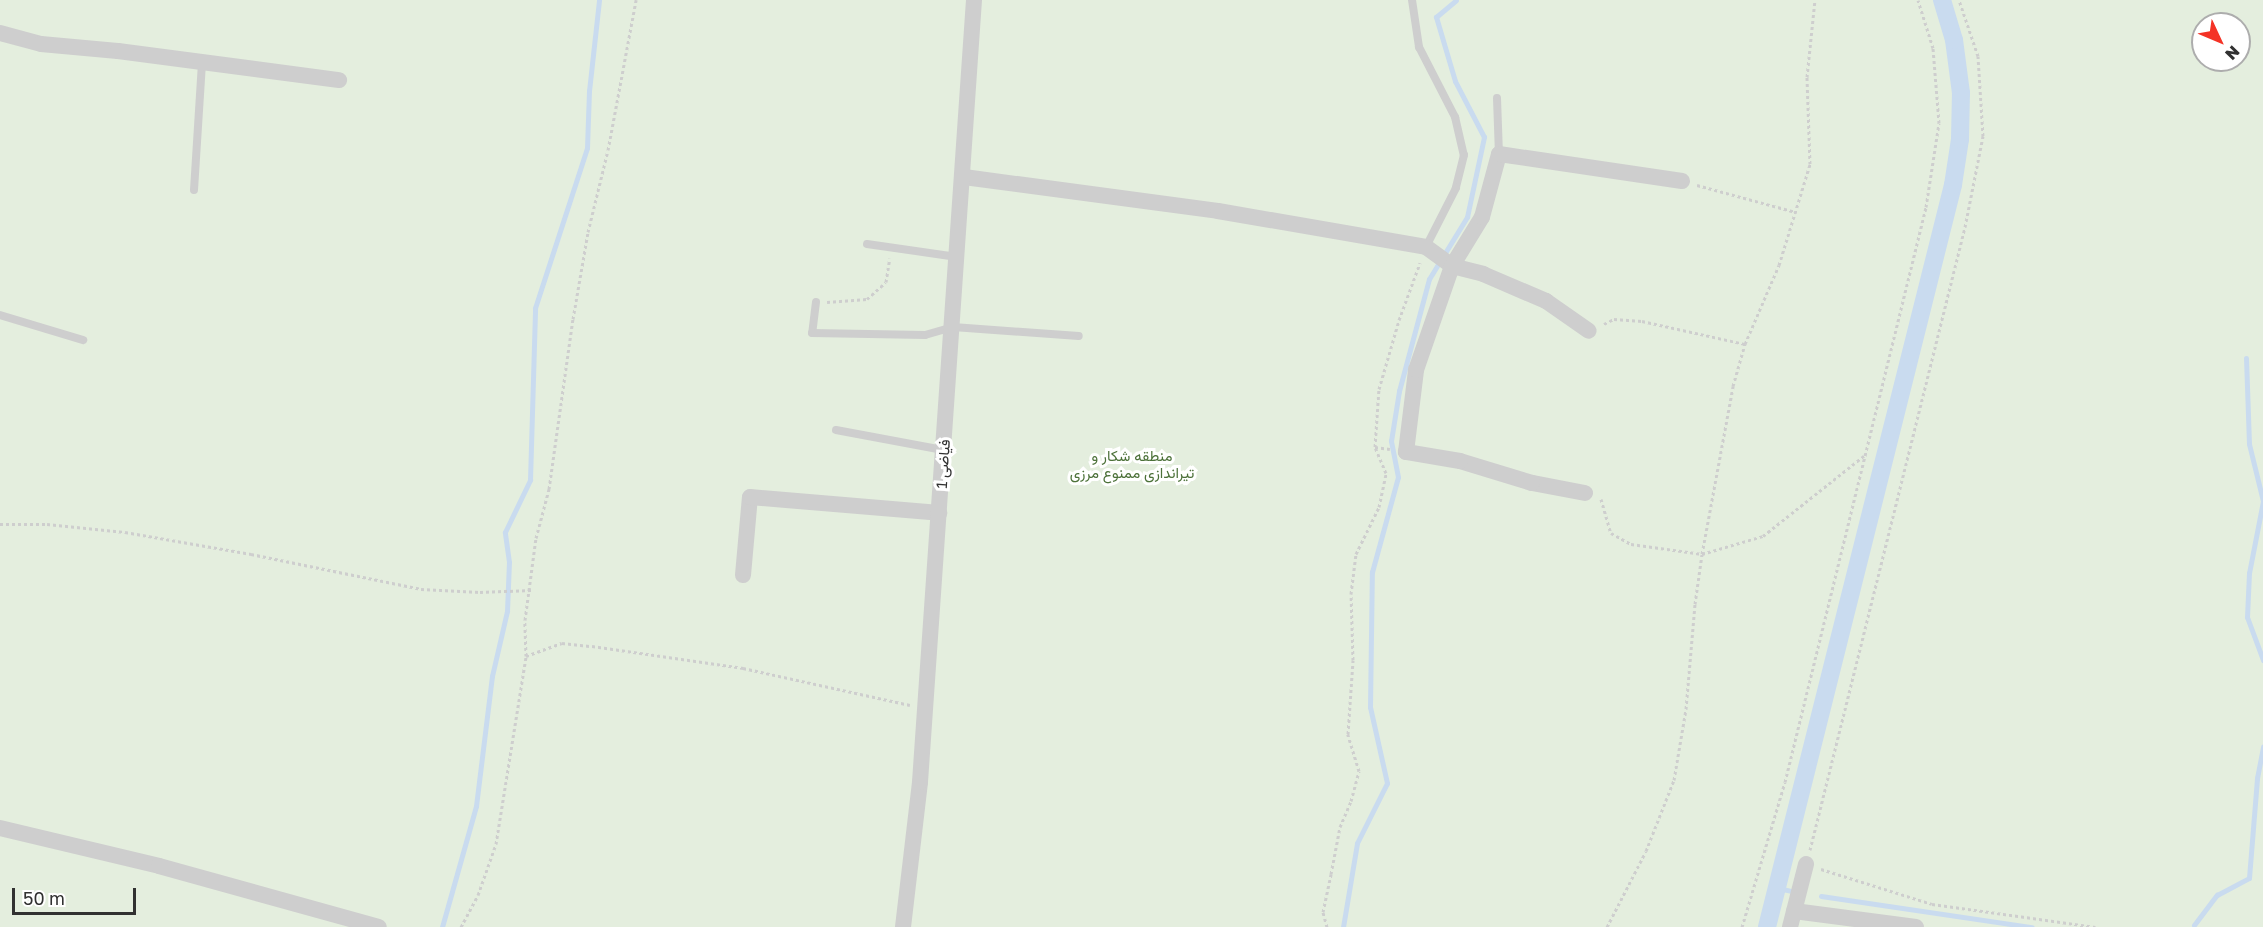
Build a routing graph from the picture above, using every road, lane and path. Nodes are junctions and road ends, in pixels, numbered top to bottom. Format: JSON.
{"nodes":[{"id":1,"x":636,"y":0,"type":"edge"},
{"id":2,"x":974,"y":0,"type":"edge"},
{"id":3,"x":1412,"y":0,"type":"edge"},
{"id":4,"x":1815,"y":0,"type":"edge"},
{"id":5,"x":1918,"y":0,"type":"edge"},
{"id":6,"x":1959,"y":0,"type":"edge"},
{"id":7,"x":0,"y":33,"type":"edge"},
{"id":8,"x":201,"y":62,"type":"junction"},
{"id":9,"x":339,"y":80,"type":"dead end"},
{"id":10,"x":1497,"y":98,"type":"dead end"},
{"id":11,"x":1498,"y":154,"type":"junction"},
{"id":12,"x":964,"y":177,"type":"junction"},
{"id":13,"x":1682,"y":181,"type":"joint"},
{"id":14,"x":194,"y":190,"type":"dead end"},
{"id":15,"x":1796,"y":212,"type":"junction"},
{"id":16,"x":867,"y":244,"type":"dead end"},
{"id":17,"x":892,"y":248,"type":"junction"},
{"id":18,"x":1430,"y":250,"type":"junction"},
{"id":19,"x":958,"y":257,"type":"junction"},
{"id":20,"x":1450,"y":265,"type":"junction"},
{"id":21,"x":816,"y":302,"type":"joint"},
{"id":22,"x":0,"y":315,"type":"edge"},
{"id":23,"x":953,"y":327,"type":"junction"},
{"id":24,"x":1589,"y":331,"type":"joint"},
{"id":25,"x":1079,"y":336,"type":"dead end"},
{"id":26,"x":83,"y":340,"type":"dead end"},
{"id":27,"x":1745,"y":344,"type":"junction"},
{"id":28,"x":836,"y":430,"type":"dead end"},
{"id":29,"x":1375,"y":447,"type":"junction"},
{"id":30,"x":1383,"y":448,"type":"dead end"},
{"id":31,"x":944,"y":450,"type":"junction"},
{"id":32,"x":1866,"y":454,"type":"junction"},
{"id":33,"x":1584,"y":493,"type":"joint"},
{"id":34,"x":939,"y":513,"type":"junction"},
{"id":35,"x":0,"y":524,"type":"edge"},
{"id":36,"x":1702,"y":554,"type":"junction"},
{"id":37,"x":743,"y":575,"type":"dead end"},
{"id":38,"x":531,"y":590,"type":"junction"},
{"id":39,"x":526,"y":656,"type":"junction"},
{"id":40,"x":925,"y":708,"type":"junction"},
{"id":41,"x":0,"y":828,"type":"edge"},
{"id":42,"x":1806,"y":864,"type":"junction"},
{"id":43,"x":1792,"y":919,"type":"edge"},
{"id":44,"x":379,"y":927,"type":"edge"},
{"id":45,"x":461,"y":927,"type":"edge"},
{"id":46,"x":903,"y":927,"type":"edge"},
{"id":47,"x":1327,"y":927,"type":"edge"},
{"id":48,"x":1607,"y":927,"type":"edge"},
{"id":49,"x":1742,"y":927,"type":"edge"},
{"id":50,"x":1916,"y":927,"type":"edge"},
{"id":51,"x":2095,"y":927,"type":"edge"}],
"edges":[{"from":1,"to":38,"type":"path"},
{"from":2,"to":12,"type":"street","name":"فیاضی 1"},
{"from":3,"to":18,"type":"lane"},
{"from":4,"to":15,"type":"path"},
{"from":5,"to":32,"type":"path"},
{"from":6,"to":42,"type":"path"},
{"from":7,"to":8,"type":"street"},
{"from":8,"to":9,"type":"street"},
{"from":8,"to":14,"type":"lane"},
{"from":10,"to":11,"type":"lane"},
{"from":11,"to":13,"type":"street"},
{"from":11,"to":20,"type":"street"},
{"from":12,"to":18,"type":"street"},
{"from":12,"to":19,"type":"street","name":"فیاضی 1"},
{"from":13,"to":15,"type":"path"},
{"from":15,"to":27,"type":"path"},
{"from":16,"to":17,"type":"lane"},
{"from":17,"to":19,"type":"lane"},
{"from":17,"to":21,"type":"path"},
{"from":18,"to":20,"type":"street"},
{"from":18,"to":29,"type":"path"},
{"from":19,"to":23,"type":"street","name":"فیاضی 1"},
{"from":20,"to":24,"type":"street"},
{"from":20,"to":33,"type":"street"},
{"from":21,"to":23,"type":"lane"},
{"from":22,"to":26,"type":"lane"},
{"from":23,"to":25,"type":"lane"},
{"from":23,"to":31,"type":"street","name":"فیاضی 1"},
{"from":24,"to":27,"type":"path"},
{"from":27,"to":36,"type":"path"},
{"from":28,"to":31,"type":"lane"},
{"from":29,"to":30,"type":"path"},
{"from":29,"to":47,"type":"path"},
{"from":31,"to":34,"type":"street","name":"فیاضی 1"},
{"from":32,"to":36,"type":"path"},
{"from":32,"to":49,"type":"path"},
{"from":33,"to":36,"type":"path"},
{"from":34,"to":37,"type":"street"},
{"from":34,"to":40,"type":"street","name":"فیاضی 1"},
{"from":35,"to":38,"type":"path"},
{"from":36,"to":48,"type":"path"},
{"from":38,"to":39,"type":"path"},
{"from":39,"to":40,"type":"path"},
{"from":39,"to":45,"type":"path"},
{"from":40,"to":46,"type":"street","name":"فیاضی 1"},
{"from":41,"to":44,"type":"street"},
{"from":42,"to":43,"type":"street"},
{"from":42,"to":51,"type":"path"},
{"from":43,"to":50,"type":"street"}]}
